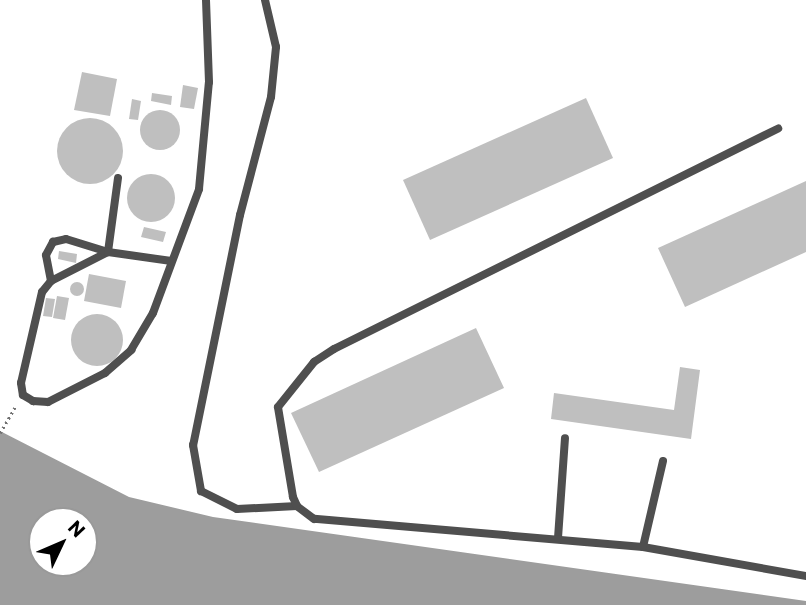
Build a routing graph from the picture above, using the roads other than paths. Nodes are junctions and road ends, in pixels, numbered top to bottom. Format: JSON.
{"nodes":[{"id":1,"x":206,"y":0,"type":"edge"},
{"id":2,"x":265,"y":0,"type":"edge"},
{"id":3,"x":778,"y":129,"type":"dead end"},
{"id":4,"x":118,"y":177,"type":"dead end"},
{"id":5,"x":108,"y":252,"type":"junction"},
{"id":6,"x":172,"y":261,"type":"junction"},
{"id":7,"x":51,"y":281,"type":"junction"},
{"id":8,"x":565,"y":438,"type":"dead end"},
{"id":9,"x":663,"y":461,"type":"dead end"},
{"id":10,"x":297,"y":506,"type":"junction"},
{"id":11,"x":558,"y":538,"type":"junction"},
{"id":12,"x":643,"y":547,"type":"junction"},
{"id":13,"x":806,"y":576,"type":"edge"}],
"edges":[{"from":1,"to":6,"type":"lane"},
{"from":2,"to":10,"type":"lane"},
{"from":3,"to":10,"type":"lane"},
{"from":4,"to":5,"type":"lane"},
{"from":5,"to":6,"type":"lane"},
{"from":5,"to":7,"type":"lane"},
{"from":5,"to":7,"type":"lane"},
{"from":6,"to":7,"type":"lane"},
{"from":8,"to":11,"type":"lane"},
{"from":9,"to":12,"type":"lane"},
{"from":10,"to":11,"type":"lane"},
{"from":11,"to":12,"type":"lane"},
{"from":12,"to":13,"type":"lane"}]}
